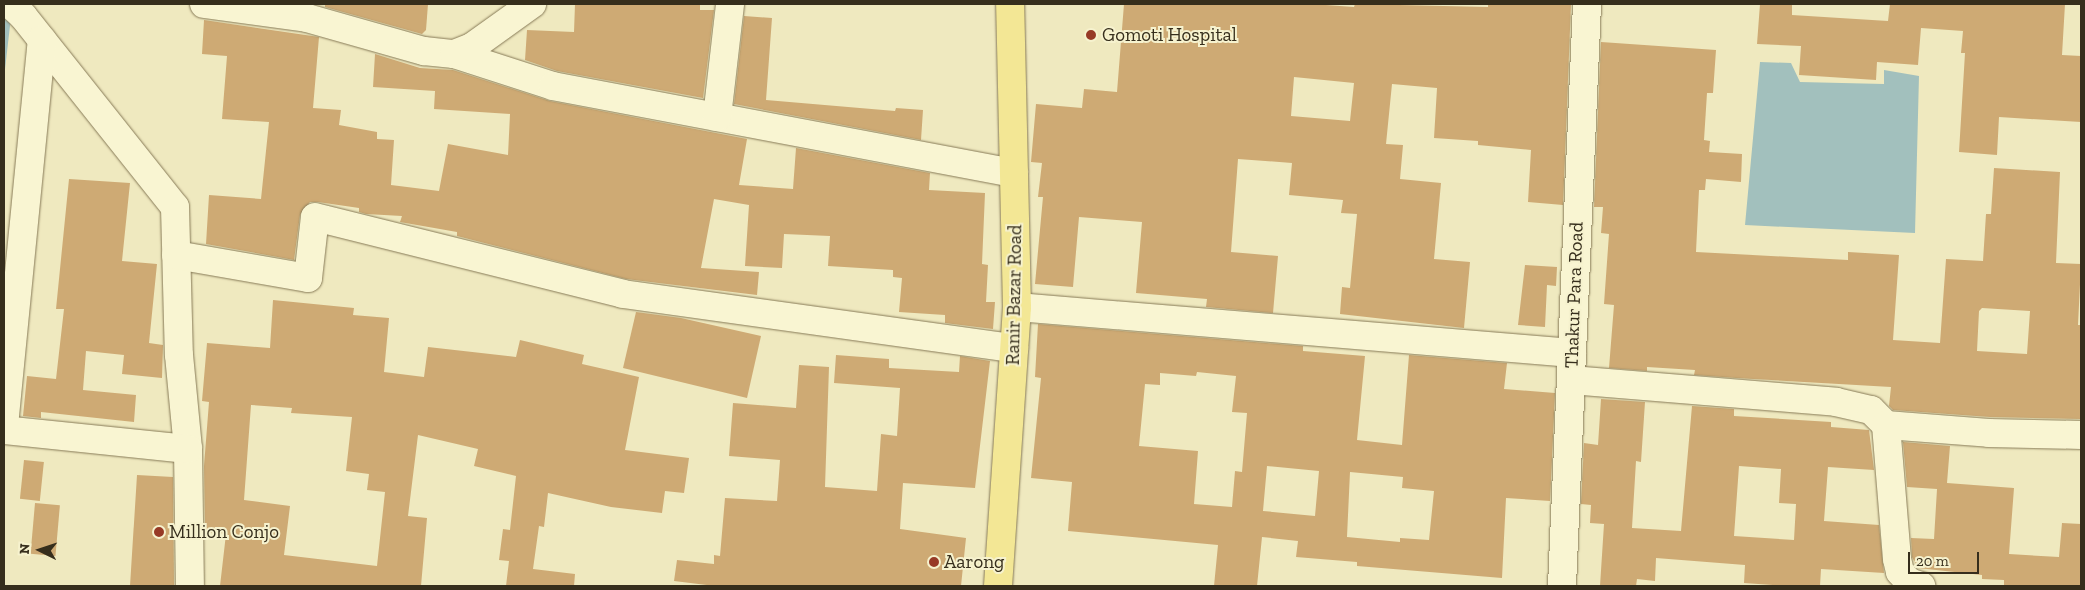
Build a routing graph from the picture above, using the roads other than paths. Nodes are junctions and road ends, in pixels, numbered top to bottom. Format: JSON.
{"nodes":[{"id":1,"x":10,"y":4,"type":"edge"},
{"id":2,"x":204,"y":4,"type":"edge"},
{"id":3,"x":532,"y":4,"type":"edge"},
{"id":4,"x":730,"y":4,"type":"edge"},
{"id":5,"x":1010,"y":4,"type":"edge"},
{"id":6,"x":1587,"y":4,"type":"edge"},
{"id":7,"x":308,"y":11,"type":"edge"},
{"id":8,"x":42,"y":40,"type":"junction"},
{"id":9,"x":454,"y":54,"type":"junction"},
{"id":10,"x":717,"y":117,"type":"junction"},
{"id":11,"x":1014,"y":173,"type":"junction"},
{"id":12,"x":176,"y":256,"type":"junction"},
{"id":13,"x":1017,"y":306,"type":"junction"},
{"id":14,"x":1014,"y":348,"type":"junction"},
{"id":15,"x":1572,"y":353,"type":"junction"},
{"id":16,"x":1571,"y":380,"type":"junction"},
{"id":17,"x":1886,"y":425,"type":"junction"},
{"id":18,"x":4,"y":426,"type":"edge"},
{"id":19,"x":4,"y":430,"type":"edge"},
{"id":20,"x":2081,"y":435,"type":"edge"},
{"id":21,"x":188,"y":449,"type":"junction"},
{"id":22,"x":190,"y":586,"type":"edge"},
{"id":23,"x":998,"y":586,"type":"edge"},
{"id":24,"x":1562,"y":586,"type":"edge"},
{"id":25,"x":1921,"y":586,"type":"edge"}],
"edges":[{"from":1,"to":8,"type":"street"},
{"from":2,"to":7,"type":"street"},
{"from":3,"to":9,"type":"street"},
{"from":4,"to":10,"type":"street"},
{"from":5,"to":11,"type":"main road","name":"Ranir Bazar Road"},
{"from":6,"to":15,"type":"street","name":"Thakur Para Road"},
{"from":7,"to":9,"type":"street"},
{"from":8,"to":12,"type":"street"},
{"from":8,"to":18,"type":"street"},
{"from":9,"to":10,"type":"street"},
{"from":10,"to":11,"type":"street"},
{"from":11,"to":13,"type":"main road","name":"Ranir Bazar Road"},
{"from":12,"to":14,"type":"street"},
{"from":12,"to":21,"type":"street"},
{"from":13,"to":14,"type":"main road","name":"Ranir Bazar Road"},
{"from":13,"to":15,"type":"street"},
{"from":14,"to":23,"type":"main road","name":"Ranir Bazar Road"},
{"from":15,"to":16,"type":"street","name":"Thakur Para Road"},
{"from":16,"to":17,"type":"street"},
{"from":16,"to":24,"type":"street","name":"Thakur Para Road"},
{"from":17,"to":20,"type":"street"},
{"from":17,"to":25,"type":"street"},
{"from":19,"to":21,"type":"street"},
{"from":21,"to":22,"type":"street"}]}
